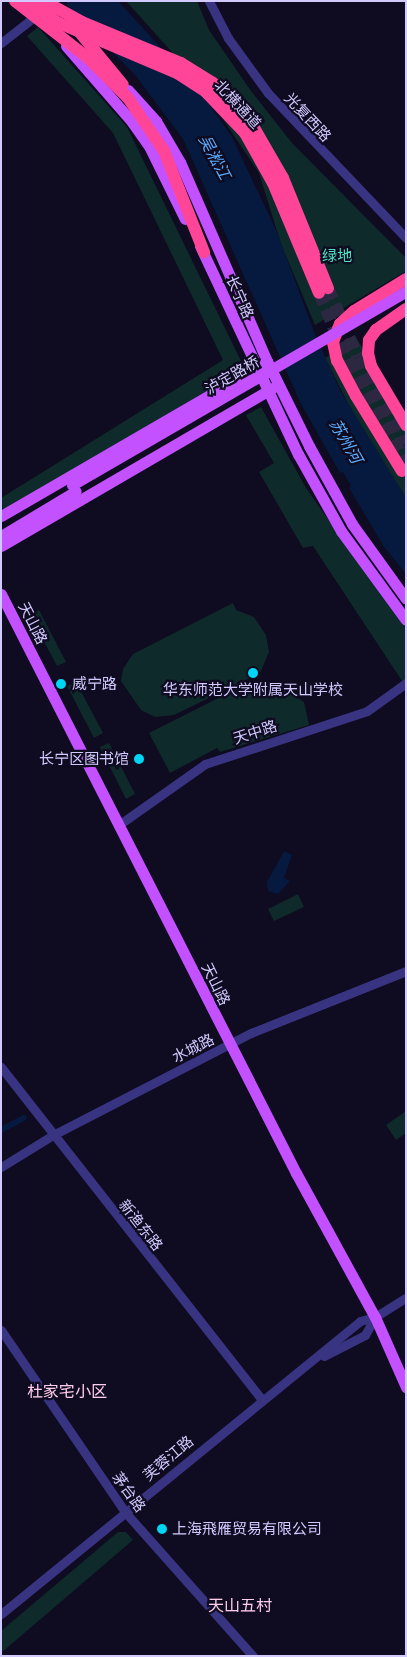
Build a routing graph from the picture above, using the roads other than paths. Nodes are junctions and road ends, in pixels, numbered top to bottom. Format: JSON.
{"nodes":[{"id":1,"x":15,"y":1,"type":"edge"},
{"id":2,"x":26,"y":1,"type":"edge"},
{"id":3,"x":209,"y":1,"type":"edge"},
{"id":4,"x":47,"y":2,"type":"edge"},
{"id":5,"x":37,"y":15,"type":"junction"},
{"id":6,"x":1,"y":43,"type":"edge"},
{"id":7,"x":123,"y":85,"type":"junction"},
{"id":8,"x":278,"y":180,"type":"junction"},
{"id":9,"x":406,"y":238,"type":"edge"},
{"id":10,"x":204,"y":252,"type":"junction"},
{"id":11,"x":406,"y":279,"type":"edge"},
{"id":12,"x":324,"y":290,"type":"tunnel mouth"},
{"id":13,"x":406,"y":291,"type":"edge"},
{"id":14,"x":406,"y":298,"type":"edge"},
{"id":15,"x":406,"y":309,"type":"edge"},
{"id":16,"x":267,"y":361,"type":"junction"},
{"id":17,"x":256,"y":367,"type":"junction"},
{"id":18,"x":278,"y":384,"type":"junction"},
{"id":19,"x":267,"y":391,"type":"junction"},
{"id":20,"x":406,"y":425,"type":"edge"},
{"id":21,"x":402,"y":471,"type":"dead end"},
{"id":22,"x":74,"y":488,"type":"junction"},
{"id":23,"x":1,"y":516,"type":"edge"},
{"id":24,"x":1,"y":528,"type":"edge"},
{"id":25,"x":1,"y":536,"type":"edge"},
{"id":26,"x":1,"y":546,"type":"edge"},
{"id":27,"x":1,"y":594,"type":"edge"},
{"id":28,"x":406,"y":599,"type":"edge"},
{"id":29,"x":406,"y":620,"type":"edge"},
{"id":30,"x":406,"y":683,"type":"edge"},
{"id":31,"x":120,"y":824,"type":"junction"},
{"id":32,"x":406,"y":971,"type":"edge"},
{"id":33,"x":231,"y":1045,"type":"junction"},
{"id":34,"x":1,"y":1067,"type":"edge"},
{"id":35,"x":53,"y":1135,"type":"junction"},
{"id":36,"x":1,"y":1167,"type":"edge"},
{"id":37,"x":406,"y":1298,"type":"edge"},
{"id":38,"x":375,"y":1317,"type":"junction"},
{"id":39,"x":1,"y":1330,"type":"edge"},
{"id":40,"x":308,"y":1364,"type":"junction"},
{"id":41,"x":406,"y":1386,"type":"edge"},
{"id":42,"x":261,"y":1399,"type":"junction"},
{"id":43,"x":125,"y":1512,"type":"junction"},
{"id":44,"x":1,"y":1614,"type":"edge"},
{"id":45,"x":253,"y":1656,"type":"edge"}],
"edges":[{"from":1,"to":10,"type":"highway","bridge":true},
{"from":2,"to":5,"type":"main road","name":"长宁路"},
{"from":2,"to":8,"type":"highway","name":"北横通道","bridge":true},
{"from":3,"to":9,"type":"street","name":"光复西路"},
{"from":4,"to":5,"type":"street"},
{"from":4,"to":7,"type":"main road","name":"长宁路"},
{"from":4,"to":7,"type":"highway","bridge":true},
{"from":4,"to":8,"type":"highway","name":"北横通道","bridge":true},
{"from":5,"to":6,"type":"street"},
{"from":5,"to":10,"type":"main road","name":"长宁路"},
{"from":7,"to":16,"type":"main road","name":"长宁路"},
{"from":8,"to":12,"type":"highway","name":"北横通道"},
{"from":10,"to":17,"type":"main road","name":"长宁路"},
{"from":11,"to":21,"type":"highway"},
{"from":13,"to":22,"type":"main road","name":"泸定路桥","bridge":true},
{"from":14,"to":22,"type":"main road","name":"泸定路桥"},
{"from":15,"to":20,"type":"highway"},
{"from":16,"to":17,"type":"main road"},
{"from":16,"to":18,"type":"main road","name":"长宁路"},
{"from":17,"to":19,"type":"main road","name":"长宁路"},
{"from":17,"to":23,"type":"main road"},
{"from":18,"to":19,"type":"main road"},
{"from":18,"to":28,"type":"main road","name":"长宁路"},
{"from":19,"to":26,"type":"main road"},
{"from":19,"to":29,"type":"main road","name":"长宁路"},
{"from":22,"to":24,"type":"main road"},
{"from":22,"to":25,"type":"main road"},
{"from":27,"to":31,"type":"main road","name":"天山路"},
{"from":30,"to":31,"type":"street","name":"天中路"},
{"from":31,"to":33,"type":"main road","name":"天山路"},
{"from":32,"to":33,"type":"street","name":"水城路"},
{"from":33,"to":35,"type":"street","name":"水城路"},
{"from":33,"to":38,"type":"main road","name":"天山路"},
{"from":34,"to":35,"type":"street","name":"新渔东路"},
{"from":35,"to":36,"type":"street","name":"水城路"},
{"from":35,"to":42,"type":"street","name":"新渔东路"},
{"from":37,"to":38,"type":"street","name":"芙蓉江路"},
{"from":38,"to":40,"type":"street","name":"芙蓉江路"},
{"from":38,"to":40,"type":"street","name":"芙蓉江路"},
{"from":38,"to":41,"type":"main road","name":"天山路"},
{"from":39,"to":43,"type":"street","name":"茅台路"},
{"from":40,"to":42,"type":"street","name":"芙蓉江路"},
{"from":42,"to":43,"type":"street","name":"芙蓉江路"},
{"from":43,"to":44,"type":"street","name":"芙蓉江路"},
{"from":43,"to":45,"type":"street","name":"茅台路"}]}
